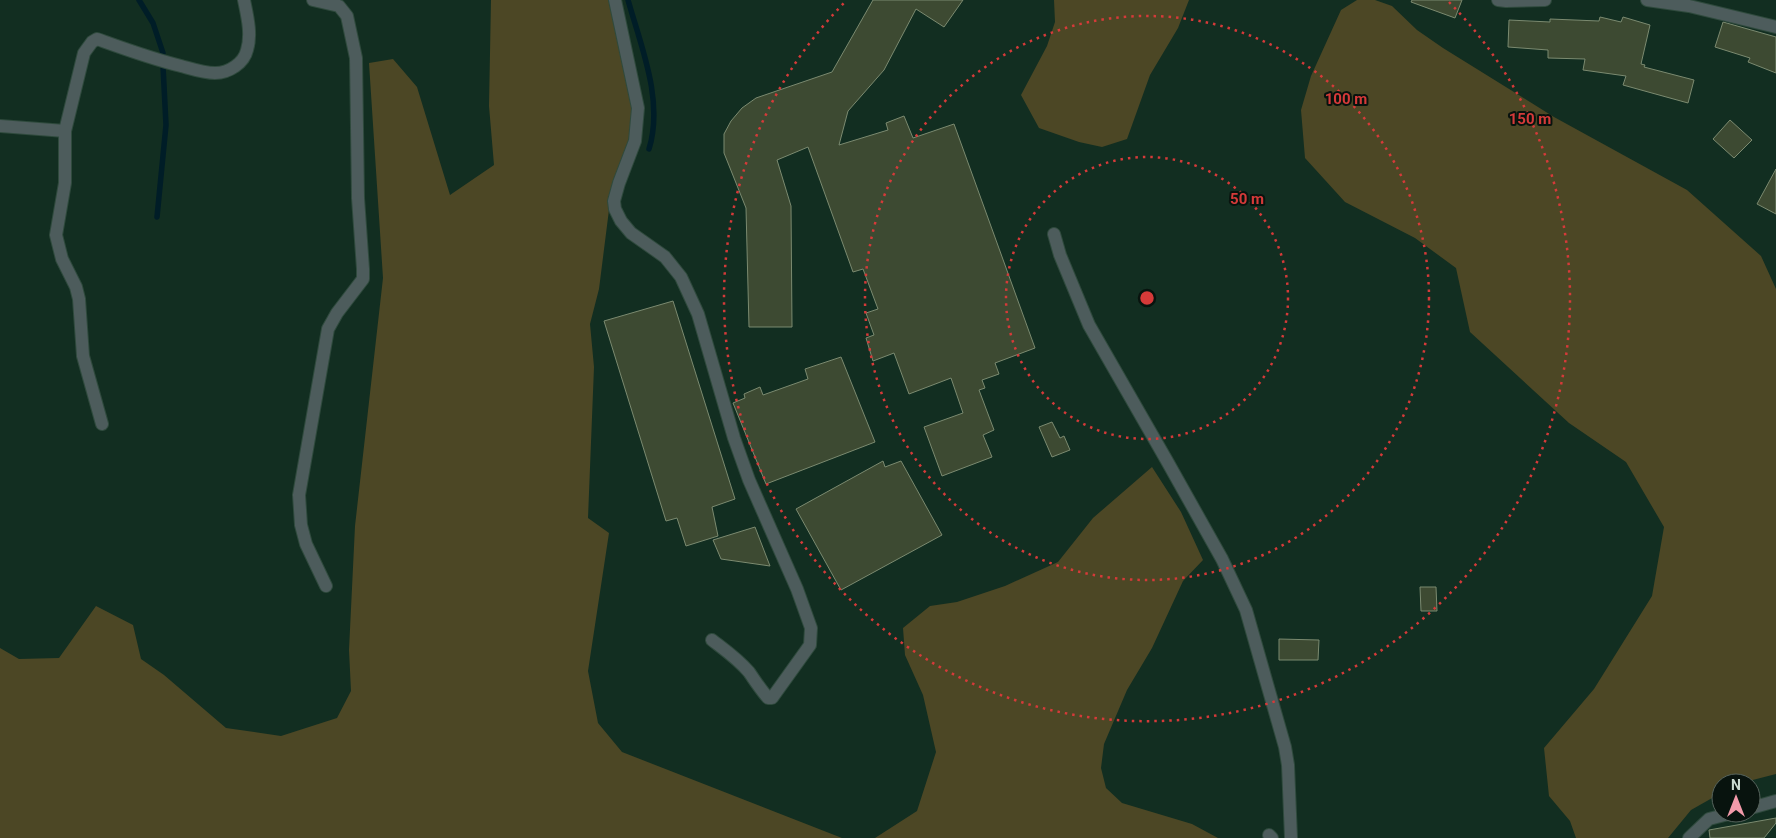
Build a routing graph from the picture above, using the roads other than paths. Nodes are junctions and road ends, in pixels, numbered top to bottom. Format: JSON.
{"nodes":[{"id":1,"x":244,"y":0,"type":"edge"},
{"id":2,"x":313,"y":0,"type":"edge"},
{"id":3,"x":615,"y":0,"type":"edge"},
{"id":4,"x":1498,"y":0,"type":"edge"},
{"id":5,"x":1545,"y":0,"type":"edge"},
{"id":6,"x":1647,"y":0,"type":"edge"},
{"id":7,"x":1776,"y":27,"type":"edge"},
{"id":8,"x":0,"y":126,"type":"edge"},
{"id":9,"x":65,"y":131,"type":"junction"},
{"id":10,"x":1054,"y":234,"type":"dead end"},
{"id":11,"x":102,"y":424,"type":"dead end"},
{"id":12,"x":326,"y":586,"type":"dead end"},
{"id":13,"x":712,"y":640,"type":"dead end"},
{"id":14,"x":1776,"y":801,"type":"edge"},
{"id":15,"x":1761,"y":805,"type":"edge"},
{"id":16,"x":1711,"y":819,"type":"edge"},
{"id":17,"x":1291,"y":838,"type":"edge"},
{"id":18,"x":1689,"y":838,"type":"edge"}],
"edges":[{"from":1,"to":9,"type":"street"},
{"from":2,"to":12,"type":"street"},
{"from":3,"to":13,"type":"street"},
{"from":4,"to":5,"type":"street"},
{"from":6,"to":7,"type":"street"},
{"from":8,"to":9,"type":"street"},
{"from":9,"to":11,"type":"street"},
{"from":10,"to":17,"type":"street"},
{"from":14,"to":15,"type":"street"},
{"from":16,"to":18,"type":"street"}]}
